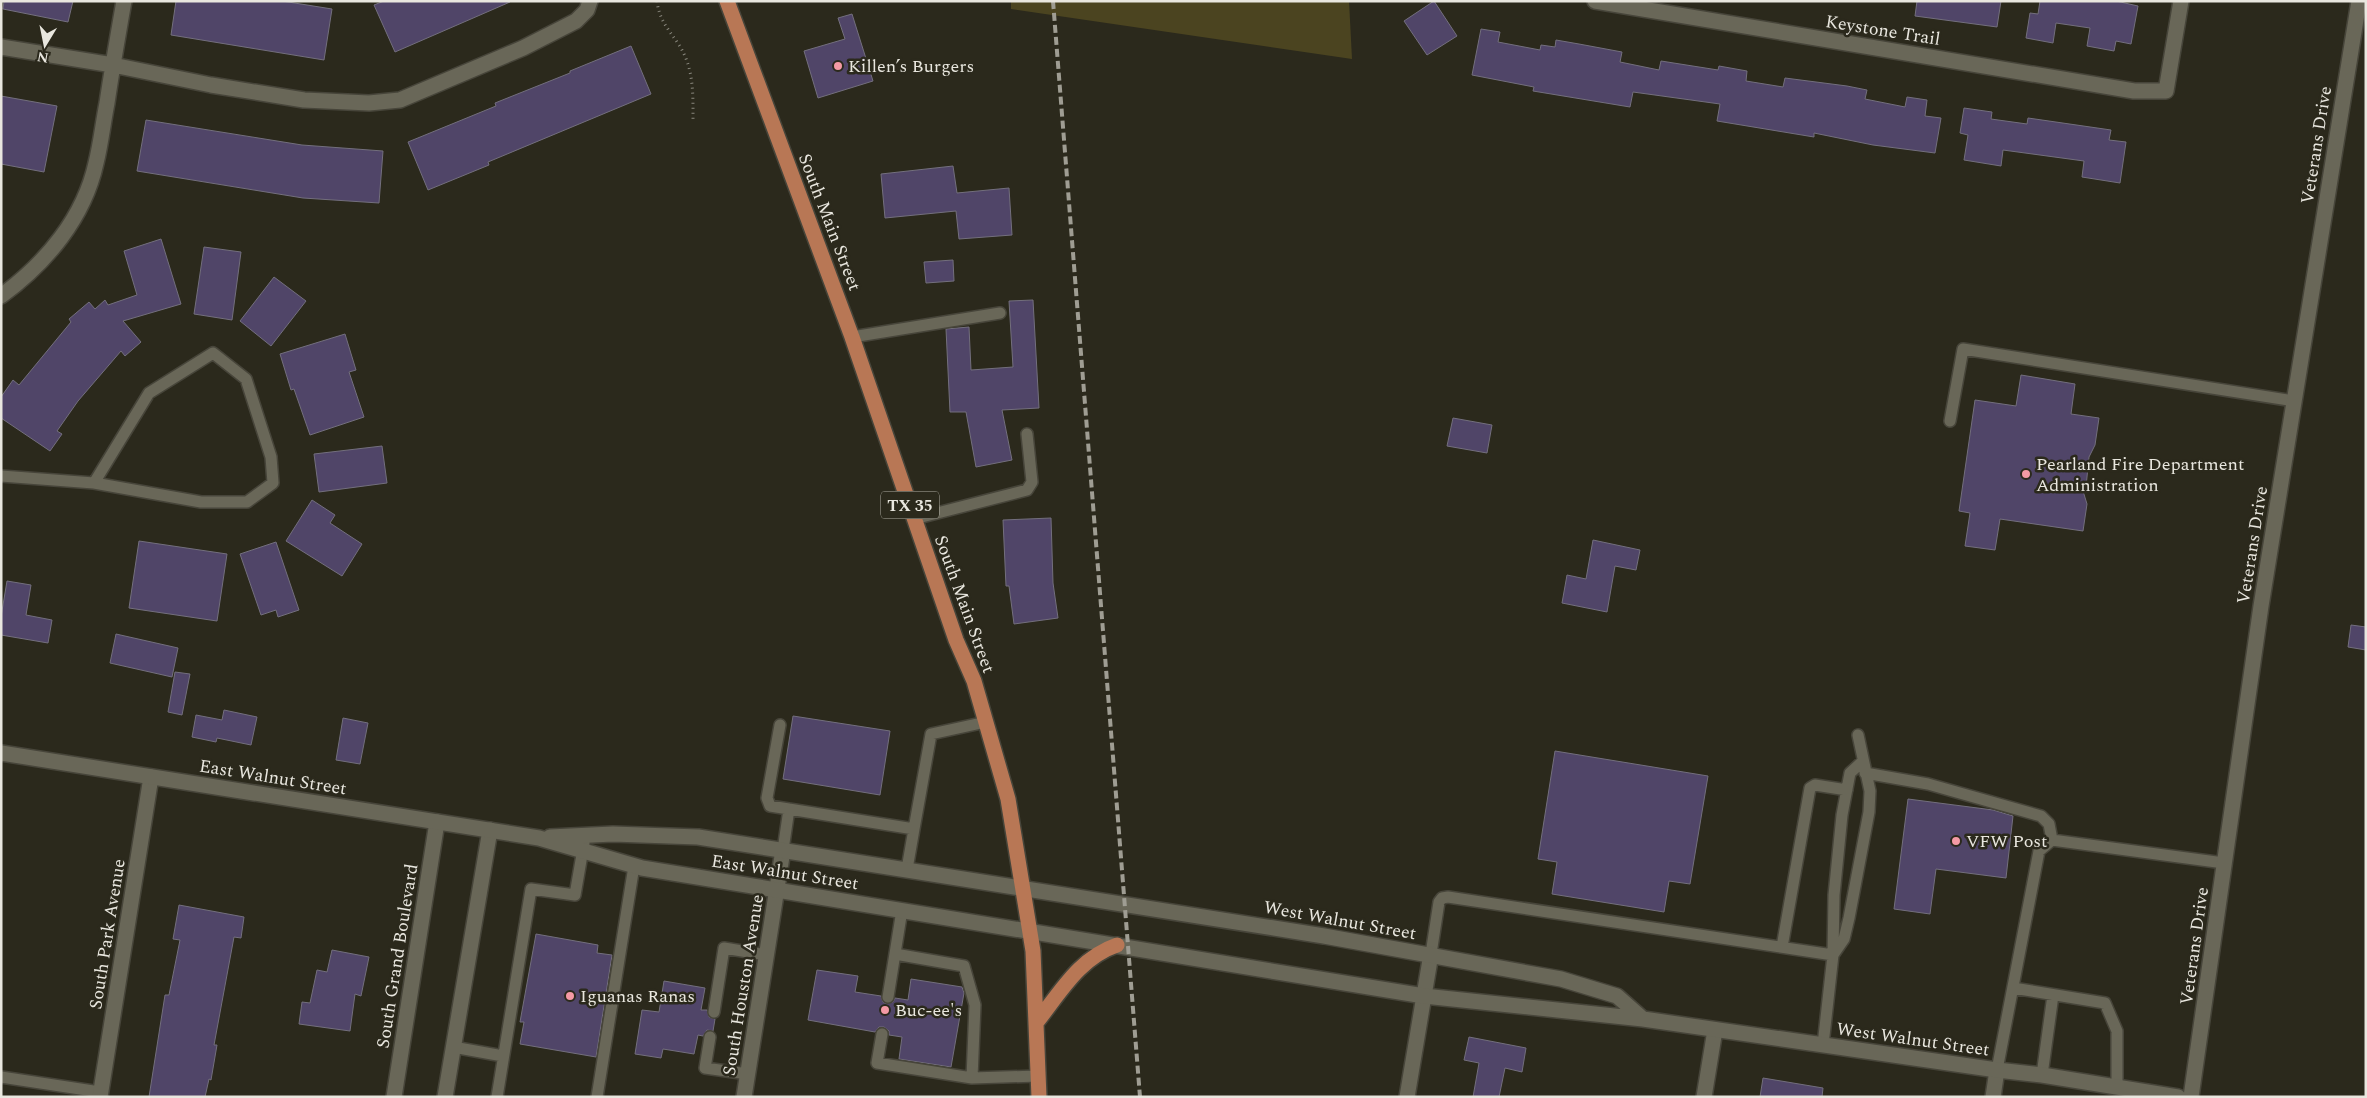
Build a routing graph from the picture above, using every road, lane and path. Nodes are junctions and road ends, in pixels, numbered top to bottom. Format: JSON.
{"nodes":[{"id":1,"x":124,"y":1,"type":"edge"},
{"id":2,"x":590,"y":1,"type":"edge"},
{"id":3,"x":657,"y":1,"type":"edge"},
{"id":4,"x":727,"y":1,"type":"edge"},
{"id":5,"x":1594,"y":1,"type":"edge"},
{"id":6,"x":2181,"y":1,"type":"edge"},
{"id":7,"x":2359,"y":1,"type":"edge"},
{"id":8,"x":1,"y":47,"type":"edge"},
{"id":9,"x":113,"y":64,"type":"junction"},
{"id":10,"x":693,"y":120,"type":"dead end"},
{"id":11,"x":1,"y":296,"type":"edge"},
{"id":12,"x":1000,"y":313,"type":"dead end"},
{"id":13,"x":852,"y":337,"type":"junction"},
{"id":14,"x":2294,"y":401,"type":"junction"},
{"id":15,"x":1950,"y":421,"type":"dead end"},
{"id":16,"x":1027,"y":434,"type":"dead end"},
{"id":17,"x":1,"y":476,"type":"edge"},
{"id":18,"x":94,"y":483,"type":"junction"},
{"id":19,"x":914,"y":518,"type":"junction"},
{"id":20,"x":986,"y":722,"type":"junction"},
{"id":21,"x":780,"y":725,"type":"dead end"},
{"id":22,"x":1858,"y":735,"type":"dead end"},
{"id":23,"x":1,"y":753,"type":"edge"},
{"id":24,"x":1863,"y":761,"type":"junction"},
{"id":25,"x":1866,"y":773,"type":"junction"},
{"id":26,"x":151,"y":777,"type":"junction"},
{"id":27,"x":1847,"y":790,"type":"junction"},
{"id":28,"x":789,"y":808,"type":"junction"},
{"id":29,"x":437,"y":822,"type":"junction"},
{"id":30,"x":914,"y":829,"type":"junction"},
{"id":31,"x":490,"y":830,"type":"junction"},
{"id":32,"x":585,"y":835,"type":"junction"},
{"id":33,"x":539,"y":838,"type":"junction"},
{"id":34,"x":2052,"y":840,"type":"junction"},
{"id":35,"x":783,"y":850,"type":"junction"},
{"id":36,"x":582,"y":851,"type":"junction"},
{"id":37,"x":2224,"y":863,"type":"junction"},
{"id":38,"x":634,"y":866,"type":"junction"},
{"id":39,"x":907,"y":870,"type":"junction"},
{"id":40,"x":1021,"y":886,"type":"junction"},
{"id":41,"x":777,"y":890,"type":"junction"},
{"id":42,"x":902,"y":910,"type":"junction"},
{"id":43,"x":1028,"y":930,"type":"junction"},
{"id":44,"x":1117,"y":945,"type":"junction"},
{"id":45,"x":1782,"y":947,"type":"junction"},
{"id":46,"x":895,"y":954,"type":"junction"},
{"id":47,"x":1432,"y":954,"type":"junction"},
{"id":48,"x":766,"y":955,"type":"junction"},
{"id":49,"x":1833,"y":955,"type":"junction"},
{"id":50,"x":2013,"y":988,"type":"junction"},
{"id":51,"x":2053,"y":995,"type":"junction"},
{"id":52,"x":1424,"y":996,"type":"junction"},
{"id":53,"x":888,"y":997,"type":"dead end"},
{"id":54,"x":714,"y":1012,"type":"dead end"},
{"id":55,"x":1643,"y":1019,"type":"junction"},
{"id":56,"x":1036,"y":1023,"type":"junction"},
{"id":57,"x":1715,"y":1030,"type":"junction"},
{"id":58,"x":882,"y":1034,"type":"dead end"},
{"id":59,"x":710,"y":1037,"type":"dead end"},
{"id":60,"x":1823,"y":1045,"type":"junction"},
{"id":61,"x":453,"y":1047,"type":"junction"},
{"id":62,"x":503,"y":1056,"type":"junction"},
{"id":63,"x":1997,"y":1070,"type":"junction"},
{"id":64,"x":748,"y":1074,"type":"junction"},
{"id":65,"x":2042,"y":1075,"type":"junction"},
{"id":66,"x":1038,"y":1076,"type":"junction"},
{"id":67,"x":1,"y":1077,"type":"edge"},
{"id":68,"x":972,"y":1078,"type":"junction"},
{"id":69,"x":2117,"y":1088,"type":"junction"},
{"id":70,"x":100,"y":1094,"type":"edge"},
{"id":71,"x":394,"y":1097,"type":"edge"},
{"id":72,"x":445,"y":1097,"type":"edge"},
{"id":73,"x":498,"y":1097,"type":"edge"},
{"id":74,"x":597,"y":1097,"type":"edge"},
{"id":75,"x":744,"y":1097,"type":"edge"},
{"id":76,"x":1039,"y":1097,"type":"edge"},
{"id":77,"x":1407,"y":1097,"type":"edge"},
{"id":78,"x":1704,"y":1097,"type":"edge"},
{"id":79,"x":1993,"y":1097,"type":"edge"},
{"id":80,"x":2178,"y":1097,"type":"edge"},
{"id":81,"x":2191,"y":1097,"type":"edge"}],
"edges":[{"from":1,"to":9,"type":"street"},
{"from":2,"to":9,"type":"street"},
{"from":3,"to":10,"type":"path"},
{"from":4,"to":13,"type":"main road","name":"South Main Street","number":"TX 35"},
{"from":5,"to":6,"type":"street","name":"Keystone Trail"},
{"from":7,"to":14,"type":"street","name":"Veterans Drive"},
{"from":8,"to":9,"type":"street"},
{"from":9,"to":11,"type":"street"},
{"from":12,"to":13,"type":"lane"},
{"from":13,"to":19,"type":"main road","name":"South Main Street","number":"TX 35"},
{"from":14,"to":15,"type":"lane"},
{"from":14,"to":37,"type":"street","name":"Veterans Drive"},
{"from":16,"to":19,"type":"lane"},
{"from":17,"to":18,"type":"lane"},
{"from":18,"to":18,"type":"lane"},
{"from":19,"to":20,"type":"main road","name":"South Main Street","number":"TX 35"},
{"from":20,"to":30,"type":"lane"},
{"from":20,"to":40,"type":"main road","name":"South Main Street","number":"TX 35"},
{"from":21,"to":28,"type":"lane"},
{"from":22,"to":24,"type":"lane"},
{"from":23,"to":26,"type":"street","name":"East Walnut Street"},
{"from":24,"to":25,"type":"lane"},
{"from":24,"to":27,"type":"lane"},
{"from":25,"to":34,"type":"lane"},
{"from":25,"to":49,"type":"lane"},
{"from":26,"to":29,"type":"street","name":"East Walnut Street"},
{"from":26,"to":70,"type":"street","name":"South Park Avenue"},
{"from":27,"to":45,"type":"lane"},
{"from":27,"to":49,"type":"lane"},
{"from":28,"to":30,"type":"lane"},
{"from":28,"to":35,"type":"lane"},
{"from":29,"to":31,"type":"street","name":"East Walnut Street"},
{"from":29,"to":71,"type":"street","name":"South Grand Boulevard"},
{"from":30,"to":39,"type":"lane"},
{"from":31,"to":33,"type":"street","name":"East Walnut Street"},
{"from":31,"to":61,"type":"street"},
{"from":32,"to":33,"type":"street","name":"East Walnut Street"},
{"from":32,"to":35,"type":"street","name":"East Walnut Street"},
{"from":32,"to":36,"type":"lane"},
{"from":33,"to":36,"type":"street","name":"East Walnut Street"},
{"from":34,"to":37,"type":"lane"},
{"from":34,"to":50,"type":"lane"},
{"from":35,"to":39,"type":"street","name":"East Walnut Street"},
{"from":35,"to":41,"type":"street","name":"South Houston Avenue"},
{"from":36,"to":38,"type":"street","name":"East Walnut Street"},
{"from":36,"to":62,"type":"lane"},
{"from":37,"to":81,"type":"street","name":"Veterans Drive"},
{"from":38,"to":41,"type":"street","name":"East Walnut Street"},
{"from":38,"to":74,"type":"lane"},
{"from":39,"to":40,"type":"street","name":"East Walnut Street"},
{"from":40,"to":43,"type":"main road","name":"South Main Street","number":"TX 35"},
{"from":40,"to":47,"type":"street","name":"West Walnut Street"},
{"from":41,"to":42,"type":"street","name":"East Walnut Street"},
{"from":41,"to":48,"type":"street","name":"South Houston Avenue"},
{"from":42,"to":43,"type":"street","name":"East Walnut Street"},
{"from":42,"to":46,"type":"lane"},
{"from":43,"to":44,"type":"street","name":"West Walnut Street"},
{"from":43,"to":56,"type":"main road","name":"South Main Street","number":"TX 35"},
{"from":44,"to":52,"type":"street","name":"West Walnut Street"},
{"from":44,"to":56,"type":"main road"},
{"from":45,"to":47,"type":"lane"},
{"from":45,"to":49,"type":"lane"},
{"from":46,"to":53,"type":"lane"},
{"from":46,"to":68,"type":"lane"},
{"from":47,"to":52,"type":"street"},
{"from":47,"to":55,"type":"street","name":"West Walnut Street"},
{"from":48,"to":54,"type":"lane"},
{"from":48,"to":64,"type":"street","name":"South Houston Avenue"},
{"from":49,"to":60,"type":"lane"},
{"from":50,"to":51,"type":"lane"},
{"from":50,"to":63,"type":"lane"},
{"from":51,"to":65,"type":"lane"},
{"from":51,"to":69,"type":"lane"},
{"from":52,"to":55,"type":"street","name":"West Walnut Street"},
{"from":52,"to":77,"type":"street"},
{"from":55,"to":57,"type":"street","name":"West Walnut Street"},
{"from":56,"to":66,"type":"main road","name":"South Main Street","number":"TX 35"},
{"from":57,"to":60,"type":"street","name":"West Walnut Street"},
{"from":57,"to":78,"type":"street"},
{"from":58,"to":68,"type":"lane"},
{"from":59,"to":64,"type":"lane"},
{"from":60,"to":63,"type":"street","name":"West Walnut Street"},
{"from":61,"to":62,"type":"lane"},
{"from":61,"to":72,"type":"street"},
{"from":62,"to":73,"type":"lane"},
{"from":63,"to":65,"type":"street","name":"West Walnut Street"},
{"from":63,"to":79,"type":"street"},
{"from":64,"to":75,"type":"street","name":"South Houston Avenue"},
{"from":65,"to":69,"type":"street","name":"West Walnut Street"},
{"from":66,"to":68,"type":"lane"},
{"from":66,"to":76,"type":"main road","name":"South Main Street","number":"TX 35"},
{"from":67,"to":70,"type":"lane"},
{"from":69,"to":80,"type":"street","name":"West Walnut Street"}]}
